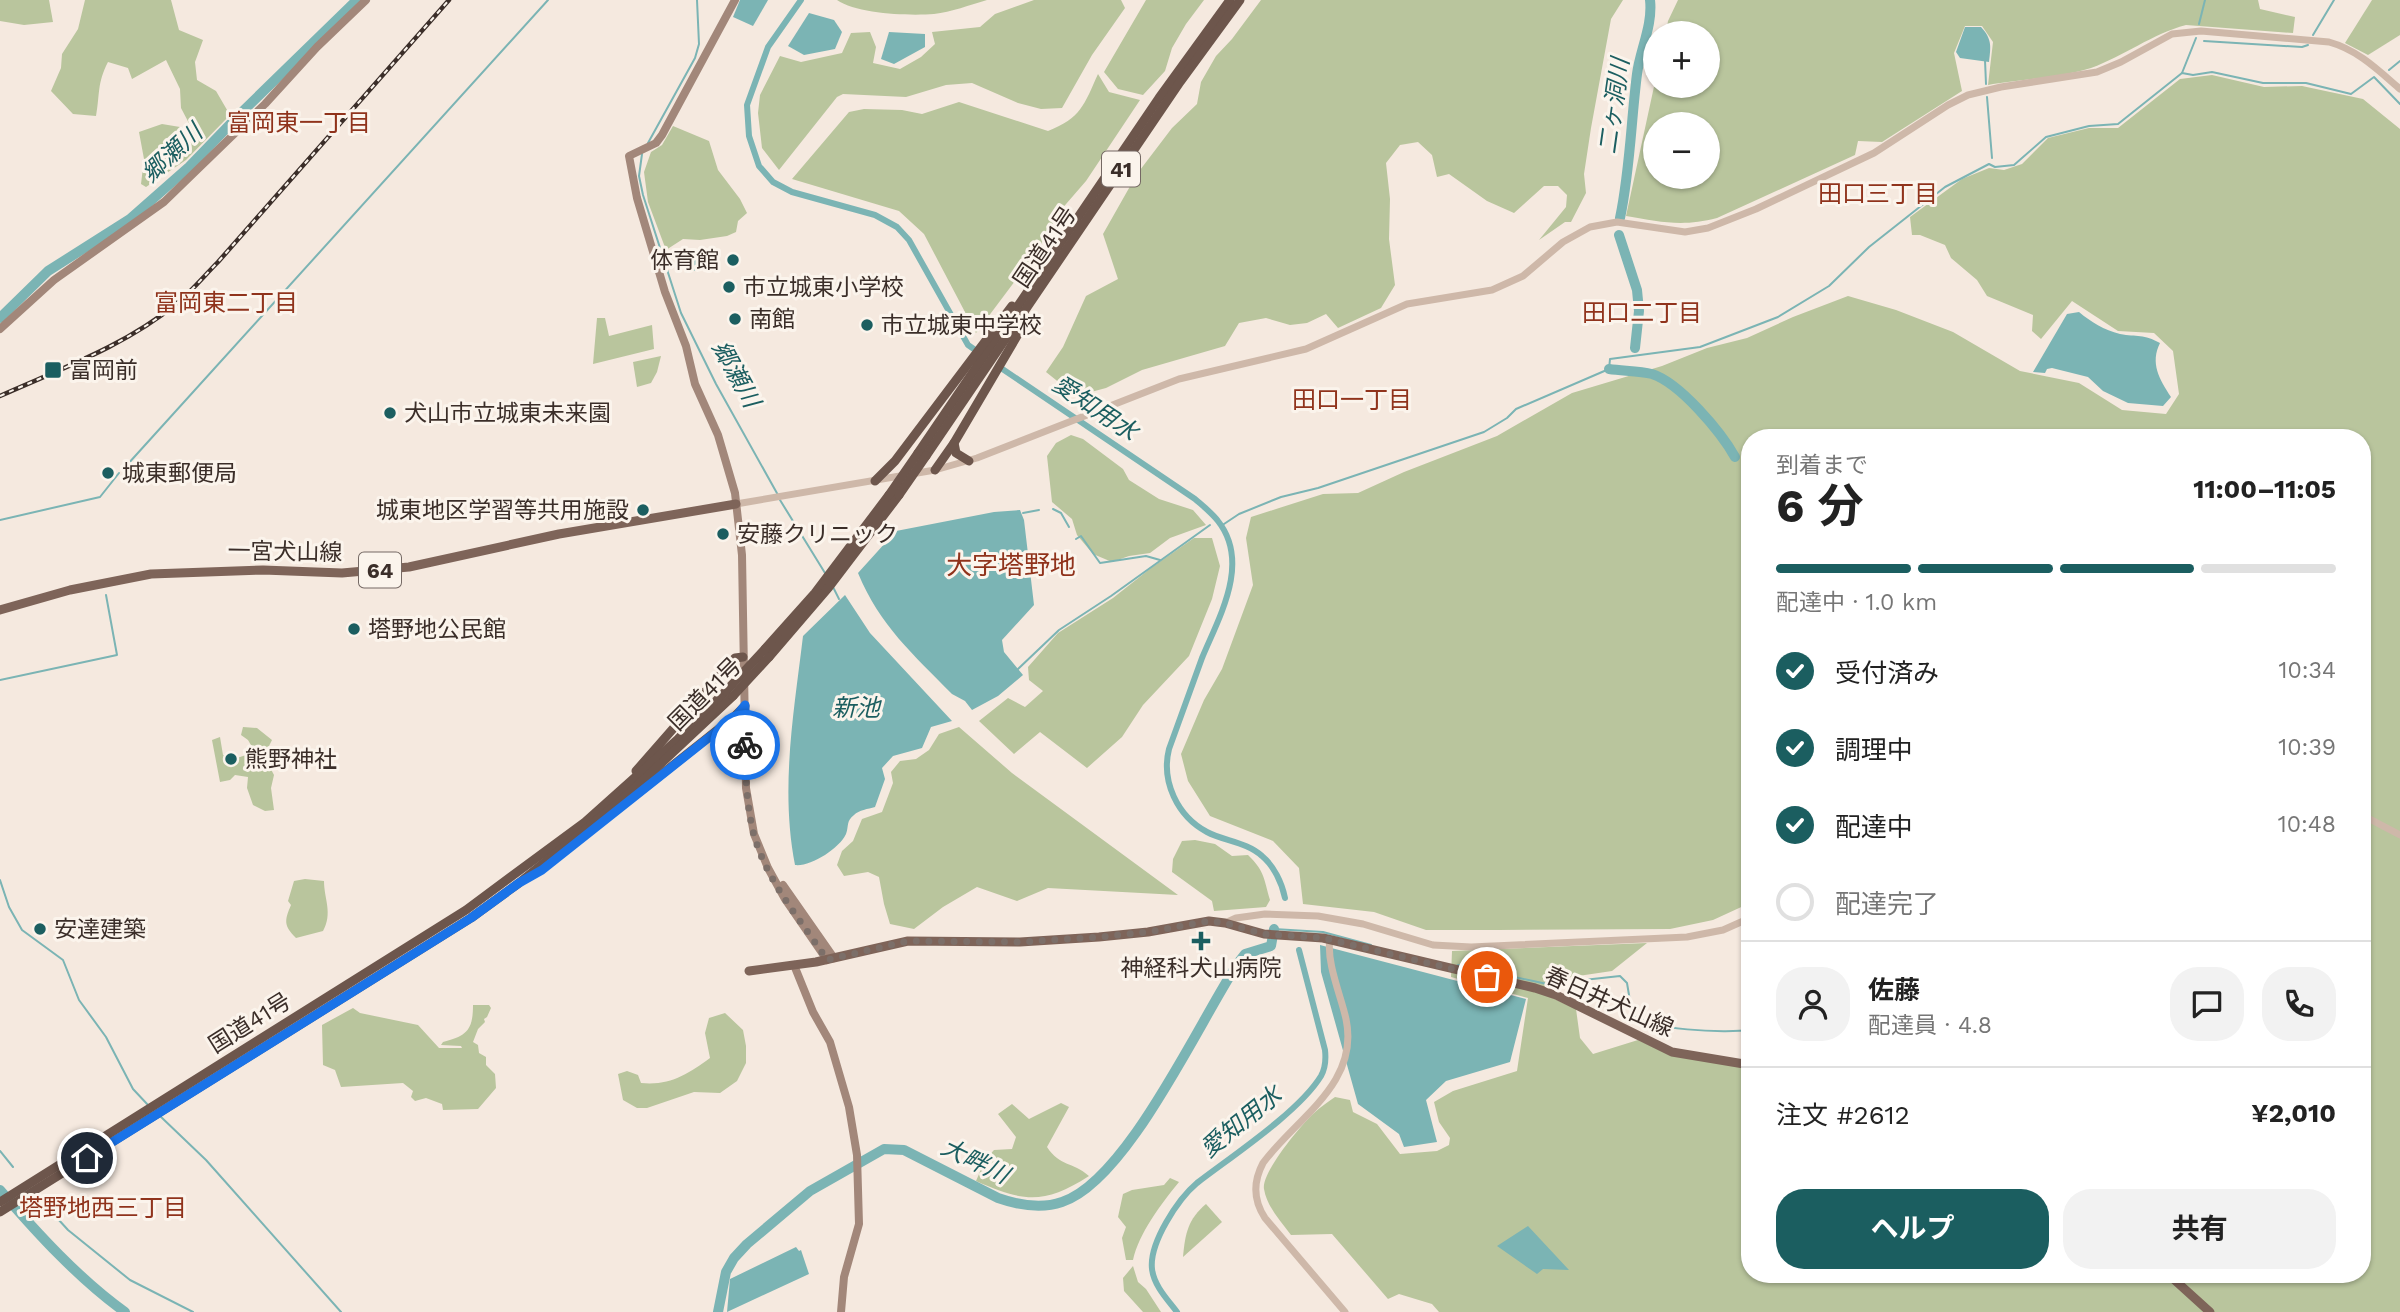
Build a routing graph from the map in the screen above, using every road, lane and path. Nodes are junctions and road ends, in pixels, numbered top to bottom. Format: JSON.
{"nodes":[{"id":1,"x":366,"y":0,"type":"edge"},
{"id":2,"x":734,"y":0,"type":"edge"},
{"id":3,"x":1230,"y":0,"type":"edge"},
{"id":4,"x":1240,"y":0,"type":"edge"},
{"id":5,"x":2400,"y":89,"type":"edge"},
{"id":6,"x":0,"y":329,"type":"edge"},
{"id":7,"x":1001,"y":339,"type":"junction"},
{"id":8,"x":970,"y":377,"type":"junction"},
{"id":9,"x":954,"y":443,"type":"junction"},
{"id":10,"x":895,"y":461,"type":"junction"},
{"id":11,"x":969,"y":461,"type":"junction"},
{"id":12,"x":935,"y":470,"type":"junction"},
{"id":13,"x":900,"y":476,"type":"junction"},
{"id":14,"x":875,"y":481,"type":"junction"},
{"id":15,"x":736,"y":504,"type":"junction"},
{"id":16,"x":0,"y":610,"type":"edge"},
{"id":17,"x":743,"y":657,"type":"junction"},
{"id":18,"x":730,"y":694,"type":"junction"},
{"id":19,"x":745,"y":705,"type":"junction"},
{"id":20,"x":2371,"y":820,"type":"edge"},
{"id":21,"x":585,"y":822,"type":"junction"},
{"id":22,"x":2400,"y":835,"type":"edge"},
{"id":23,"x":519,"y":883,"type":"junction"},
{"id":24,"x":1741,"y":922,"type":"edge"},
{"id":25,"x":1225,"y":923,"type":"junction"},
{"id":26,"x":1330,"y":939,"type":"junction"},
{"id":27,"x":830,"y":959,"type":"junction"},
{"id":28,"x":794,"y":965,"type":"junction"},
{"id":29,"x":749,"y":971,"type":"dead end"},
{"id":30,"x":1741,"y":1064,"type":"edge"},
{"id":31,"x":39,"y":1184,"type":"junction"},
{"id":32,"x":0,"y":1202,"type":"edge"},
{"id":33,"x":0,"y":1212,"type":"edge"},
{"id":34,"x":2178,"y":1283,"type":"edge"},
{"id":35,"x":841,"y":1312,"type":"edge"},
{"id":36,"x":1345,"y":1312,"type":"edge"},
{"id":37,"x":2210,"y":1312,"type":"edge"}],
"edges":[{"from":1,"to":6,"type":"main road"},
{"from":2,"to":15,"type":"main road"},
{"from":3,"to":7,"type":"highway","name":"国道41号","number":"41"},
{"from":4,"to":7,"type":"highway","name":"国道41号","number":"41"},
{"from":5,"to":11,"type":"street"},
{"from":7,"to":8,"type":"highway","name":"国道41号","number":"41"},
{"from":7,"to":8,"type":"highway"},
{"from":7,"to":9,"type":"highway"},
{"from":8,"to":10,"type":"highway"},
{"from":8,"to":18,"type":"highway","name":"国道41号","number":"41","bridge":true},
{"from":9,"to":11,"type":"highway"},
{"from":9,"to":12,"type":"highway"},
{"from":10,"to":13,"type":"highway"},
{"from":10,"to":14,"type":"highway"},
{"from":11,"to":12,"type":"street"},
{"from":12,"to":13,"type":"street"},
{"from":13,"to":14,"type":"street"},
{"from":14,"to":15,"type":"street"},
{"from":15,"to":16,"type":"main road","name":"一宮犬山線","number":"64"},
{"from":15,"to":17,"type":"main road"},
{"from":17,"to":19,"type":"main road"},
{"from":17,"to":21,"type":"highway"},
{"from":18,"to":21,"type":"highway","name":"国道41号","number":"41"},
{"from":18,"to":23,"type":"highway","name":"国道41号","number":"41"},
{"from":19,"to":23,"type":"highway"},
{"from":19,"to":27,"type":"main road"},
{"from":20,"to":22,"type":"street"},
{"from":21,"to":31,"type":"highway","name":"国道41号","number":"41"},
{"from":23,"to":31,"type":"highway","name":"国道41号","number":"41"},
{"from":24,"to":25,"type":"street"},
{"from":25,"to":26,"type":"main road","name":"春日井犬山線"},
{"from":25,"to":27,"type":"main road","name":"春日井犬山線"},
{"from":26,"to":30,"type":"main road","name":"春日井犬山線"},
{"from":26,"to":36,"type":"street"},
{"from":27,"to":28,"type":"main road","name":"春日井犬山線"},
{"from":28,"to":29,"type":"main road","name":"春日井犬山線"},
{"from":28,"to":35,"type":"main road"},
{"from":31,"to":32,"type":"highway","name":"国道41号","number":"41"},
{"from":31,"to":33,"type":"highway","name":"国道41号","number":"41"},
{"from":34,"to":37,"type":"main road"}]}
